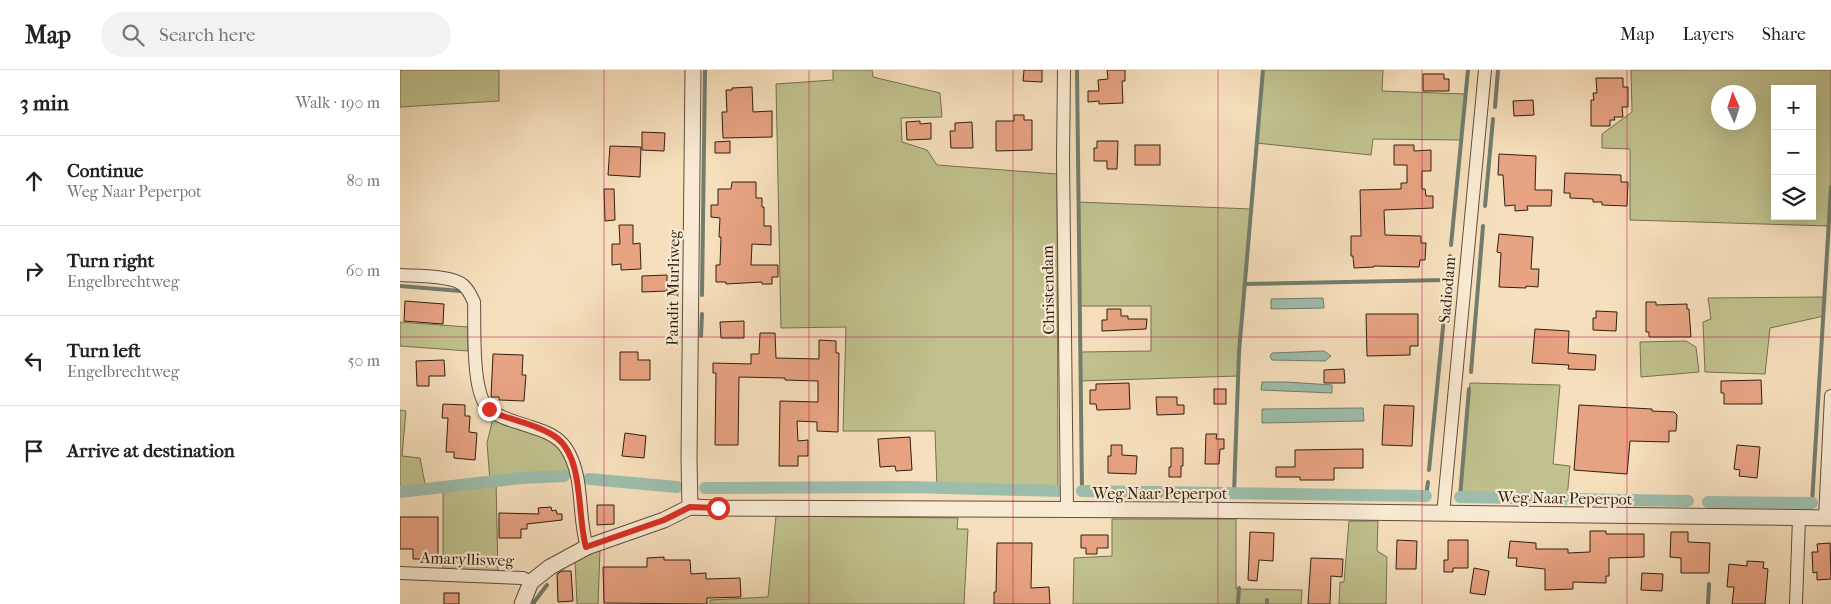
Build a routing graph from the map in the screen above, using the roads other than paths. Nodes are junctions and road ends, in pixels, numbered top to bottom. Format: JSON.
{"nodes":[{"id":1,"x":693,"y":70,"type":"edge"},
{"id":2,"x":1064,"y":70,"type":"edge"},
{"id":3,"x":1485,"y":70,"type":"edge"},
{"id":4,"x":400,"y":275,"type":"edge"},
{"id":5,"x":1831,"y":396,"type":"edge"},
{"id":6,"x":690,"y":507,"type":"junction"},
{"id":7,"x":1067,"y":510,"type":"junction"},
{"id":8,"x":1443,"y":514,"type":"junction"},
{"id":9,"x":1799,"y":518,"type":"junction"},
{"id":10,"x":1828,"y":518,"type":"edge"},
{"id":11,"x":586,"y":547,"type":"junction"},
{"id":12,"x":400,"y":573,"type":"edge"},
{"id":13,"x":531,"y":582,"type":"junction"},
{"id":14,"x":522,"y":604,"type":"edge"},
{"id":15,"x":1796,"y":604,"type":"edge"}],
"edges":[{"from":1,"to":6,"type":"street","name":"Pandit Murliweg"},
{"from":2,"to":7,"type":"street","name":"Christendam"},
{"from":3,"to":8,"type":"street","name":"Sadiodam"},
{"from":4,"to":11,"type":"street"},
{"from":5,"to":10,"type":"street"},
{"from":6,"to":7,"type":"street","name":"Weg Naar Peperpot"},
{"from":6,"to":11,"type":"street","name":"Weg Naar Peperpot"},
{"from":7,"to":8,"type":"street","name":"Weg Naar Peperpot"},
{"from":8,"to":9,"type":"street","name":"Weg Naar Peperpot"},
{"from":9,"to":10,"type":"street","name":"Weg Naar Peperpot"},
{"from":9,"to":15,"type":"street"},
{"from":11,"to":13,"type":"street","name":"Weg Naar Peperpot"},
{"from":12,"to":13,"type":"street","name":"Amaryllisweg"},
{"from":13,"to":14,"type":"street","name":"Weg Naar Peperpot"}]}
